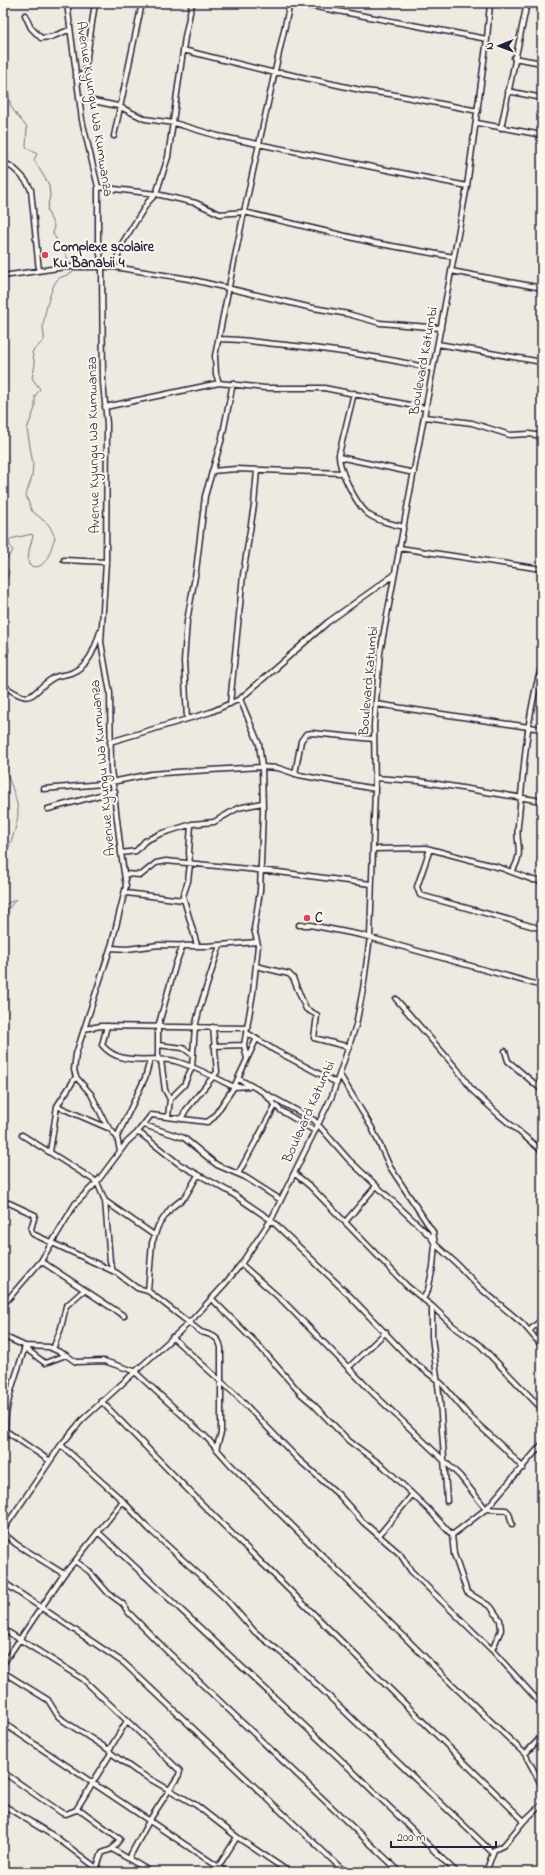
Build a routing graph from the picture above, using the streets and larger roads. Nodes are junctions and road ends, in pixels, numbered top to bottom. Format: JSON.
{"nodes":[{"id":1,"x":67,"y":3,"type":"edge"},
{"id":2,"x":95,"y":3,"type":"edge"},
{"id":3,"x":142,"y":3,"type":"edge"},
{"id":4,"x":192,"y":3,"type":"edge"},
{"id":5,"x":290,"y":3,"type":"edge"},
{"id":6,"x":294,"y":3,"type":"edge"},
{"id":7,"x":490,"y":3,"type":"edge"},
{"id":8,"x":527,"y":3,"type":"edge"},
{"id":9,"x":25,"y":15,"type":"dead end"},
{"id":10,"x":69,"y":30,"type":"junction"},
{"id":11,"x":488,"y":39,"type":"junction"},
{"id":12,"x":183,"y":50,"type":"junction"},
{"id":13,"x":514,"y":58,"type":"junction"},
{"id":14,"x":542,"y":63,"type":"edge"},
{"id":15,"x":275,"y":73,"type":"junction"},
{"id":16,"x":76,"y":77,"type":"junction"},
{"id":17,"x":508,"y":91,"type":"junction"},
{"id":18,"x":79,"y":98,"type":"junction"},
{"id":19,"x":542,"y":98,"type":"edge"},
{"id":20,"x":120,"y":108,"type":"junction"},
{"id":21,"x":478,"y":111,"type":"junction"},
{"id":22,"x":174,"y":123,"type":"junction"},
{"id":23,"x":477,"y":123,"type":"junction"},
{"id":24,"x":501,"y":128,"type":"junction"},
{"id":25,"x":542,"y":135,"type":"edge"},
{"id":26,"x":114,"y":136,"type":"dead end"},
{"id":27,"x":260,"y":144,"type":"junction"},
{"id":28,"x":3,"y":162,"type":"edge"},
{"id":29,"x":467,"y":186,"type":"junction"},
{"id":30,"x":98,"y":187,"type":"junction"},
{"id":31,"x":156,"y":194,"type":"junction"},
{"id":32,"x":244,"y":212,"type":"junction"},
{"id":33,"x":454,"y":257,"type":"junction"},
{"id":34,"x":102,"y":266,"type":"junction"},
{"id":35,"x":114,"y":267,"type":"junction"},
{"id":36,"x":39,"y":271,"type":"junction"},
{"id":37,"x":451,"y":271,"type":"junction"},
{"id":38,"x":3,"y":276,"type":"edge"},
{"id":39,"x":229,"y":288,"type":"junction"},
{"id":40,"x":542,"y":288,"type":"edge"},
{"id":41,"x":441,"y":328,"type":"junction"},
{"id":42,"x":218,"y":339,"type":"junction"},
{"id":43,"x":438,"y":344,"type":"junction"},
{"id":44,"x":542,"y":362,"type":"edge"},
{"id":45,"x":433,"y":369,"type":"junction"},
{"id":46,"x":219,"y":383,"type":"junction"},
{"id":47,"x":233,"y":383,"type":"junction"},
{"id":48,"x":354,"y":393,"type":"junction"},
{"id":49,"x":105,"y":407,"type":"junction"},
{"id":50,"x":425,"y":408,"type":"junction"},
{"id":51,"x":425,"y":417,"type":"junction"},
{"id":52,"x":542,"y":436,"type":"edge"},
{"id":53,"x":339,"y":457,"type":"junction"},
{"id":54,"x":257,"y":470,"type":"junction"},
{"id":55,"x":212,"y":471,"type":"junction"},
{"id":56,"x":343,"y":473,"type":"junction"},
{"id":57,"x":414,"y":473,"type":"junction"},
{"id":58,"x":403,"y":527,"type":"junction"},
{"id":59,"x":399,"y":548,"type":"junction"},
{"id":60,"x":64,"y":560,"type":"dead end"},
{"id":61,"x":106,"y":562,"type":"junction"},
{"id":62,"x":542,"y":569,"type":"edge"},
{"id":63,"x":394,"y":575,"type":"junction"},
{"id":64,"x":102,"y":626,"type":"junction"},
{"id":65,"x":542,"y":665,"type":"edge"},
{"id":66,"x":3,"y":686,"type":"edge"},
{"id":67,"x":240,"y":699,"type":"junction"},
{"id":68,"x":230,"y":704,"type":"junction"},
{"id":69,"x":376,"y":704,"type":"junction"},
{"id":70,"x":187,"y":719,"type":"junction"},
{"id":71,"x":529,"y":727,"type":"junction"},
{"id":72,"x":542,"y":729,"type":"edge"},
{"id":73,"x":374,"y":739,"type":"junction"},
{"id":74,"x":110,"y":742,"type":"junction"},
{"id":75,"x":262,"y":768,"type":"junction"},
{"id":76,"x":295,"y":774,"type":"junction"},
{"id":77,"x":375,"y":778,"type":"junction"},
{"id":78,"x":114,"y":782,"type":"junction"},
{"id":79,"x":44,"y":789,"type":"dead end"},
{"id":80,"x":375,"y":789,"type":"junction"},
{"id":81,"x":115,"y":791,"type":"junction"},
{"id":82,"x":521,"y":798,"type":"junction"},
{"id":83,"x":542,"y":802,"type":"edge"},
{"id":84,"x":262,"y":803,"type":"junction"},
{"id":85,"x":48,"y":809,"type":"dead end"},
{"id":86,"x":191,"y":825,"type":"junction"},
{"id":87,"x":373,"y":849,"type":"junction"},
{"id":88,"x":430,"y":849,"type":"junction"},
{"id":89,"x":120,"y":853,"type":"junction"},
{"id":90,"x":190,"y":864,"type":"junction"},
{"id":91,"x":259,"y":871,"type":"junction"},
{"id":92,"x":512,"y":872,"type":"junction"},
{"id":93,"x":125,"y":874,"type":"junction"},
{"id":94,"x":542,"y":881,"type":"edge"},
{"id":95,"x":371,"y":884,"type":"junction"},
{"id":96,"x":126,"y":893,"type":"junction"},
{"id":97,"x":183,"y":900,"type":"junction"},
{"id":98,"x":299,"y":926,"type":"dead end"},
{"id":99,"x":542,"y":930,"type":"edge"},
{"id":100,"x":370,"y":937,"type":"junction"},
{"id":101,"x":257,"y":942,"type":"junction"},
{"id":102,"x":183,"y":945,"type":"junction"},
{"id":103,"x":197,"y":945,"type":"junction"},
{"id":104,"x":220,"y":945,"type":"junction"},
{"id":105,"x":110,"y":948,"type":"junction"},
{"id":106,"x":256,"y":966,"type":"junction"},
{"id":107,"x":542,"y":986,"type":"edge"},
{"id":108,"x":396,"y":999,"type":"dead end"},
{"id":109,"x":107,"y":1026,"type":"junction"},
{"id":110,"x":158,"y":1027,"type":"junction"},
{"id":111,"x":195,"y":1027,"type":"junction"},
{"id":112,"x":213,"y":1027,"type":"junction"},
{"id":113,"x":248,"y":1028,"type":"junction"},
{"id":114,"x":84,"y":1029,"type":"junction"},
{"id":115,"x":247,"y":1033,"type":"junction"},
{"id":116,"x":256,"y":1040,"type":"junction"},
{"id":117,"x":158,"y":1045,"type":"junction"},
{"id":118,"x":244,"y":1045,"type":"junction"},
{"id":119,"x":214,"y":1046,"type":"junction"},
{"id":120,"x":349,"y":1047,"type":"junction"},
{"id":121,"x":505,"y":1051,"type":"dead end"},
{"id":122,"x":193,"y":1055,"type":"junction"},
{"id":123,"x":247,"y":1059,"type":"junction"},
{"id":124,"x":150,"y":1060,"type":"junction"},
{"id":125,"x":159,"y":1060,"type":"junction"},
{"id":126,"x":192,"y":1067,"type":"junction"},
{"id":127,"x":340,"y":1075,"type":"junction"},
{"id":128,"x":214,"y":1076,"type":"junction"},
{"id":129,"x":76,"y":1077,"type":"junction"},
{"id":130,"x":239,"y":1080,"type":"junction"},
{"id":131,"x":337,"y":1083,"type":"junction"},
{"id":132,"x":250,"y":1086,"type":"junction"},
{"id":133,"x":234,"y":1087,"type":"junction"},
{"id":134,"x":542,"y":1090,"type":"edge"},
{"id":135,"x":264,"y":1093,"type":"junction"},
{"id":136,"x":170,"y":1099,"type":"junction"},
{"id":137,"x":57,"y":1106,"type":"junction"},
{"id":138,"x":275,"y":1106,"type":"junction"},
{"id":139,"x":168,"y":1117,"type":"junction"},
{"id":140,"x":181,"y":1119,"type":"junction"},
{"id":141,"x":318,"y":1124,"type":"junction"},
{"id":142,"x":144,"y":1125,"type":"junction"},
{"id":143,"x":109,"y":1128,"type":"junction"},
{"id":144,"x":315,"y":1131,"type":"junction"},
{"id":145,"x":137,"y":1133,"type":"junction"},
{"id":146,"x":22,"y":1135,"type":"dead end"},
{"id":147,"x":117,"y":1137,"type":"junction"},
{"id":148,"x":120,"y":1151,"type":"junction"},
{"id":149,"x":542,"y":1151,"type":"edge"},
{"id":150,"x":50,"y":1152,"type":"junction"},
{"id":151,"x":294,"y":1173,"type":"junction"},
{"id":152,"x":238,"y":1174,"type":"junction"},
{"id":153,"x":198,"y":1175,"type":"junction"},
{"id":154,"x":97,"y":1182,"type":"junction"},
{"id":155,"x":376,"y":1186,"type":"junction"},
{"id":156,"x":280,"y":1200,"type":"junction"},
{"id":157,"x":105,"y":1201,"type":"junction"},
{"id":158,"x":8,"y":1203,"type":"dead end"},
{"id":159,"x":271,"y":1220,"type":"junction"},
{"id":160,"x":346,"y":1221,"type":"junction"},
{"id":161,"x":154,"y":1235,"type":"junction"},
{"id":162,"x":52,"y":1242,"type":"junction"},
{"id":163,"x":435,"y":1244,"type":"junction"},
{"id":164,"x":40,"y":1261,"type":"junction"},
{"id":165,"x":110,"y":1261,"type":"junction"},
{"id":166,"x":241,"y":1264,"type":"junction"},
{"id":167,"x":107,"y":1268,"type":"junction"},
{"id":168,"x":113,"y":1271,"type":"junction"},
{"id":169,"x":83,"y":1291,"type":"junction"},
{"id":170,"x":148,"y":1291,"type":"junction"},
{"id":171,"x":211,"y":1298,"type":"junction"},
{"id":172,"x":423,"y":1299,"type":"junction"},
{"id":173,"x":3,"y":1305,"type":"edge"},
{"id":174,"x":432,"y":1306,"type":"junction"},
{"id":175,"x":124,"y":1316,"type":"dead end"},
{"id":176,"x":542,"y":1319,"type":"edge"},
{"id":177,"x":190,"y":1322,"type":"junction"},
{"id":178,"x":529,"y":1331,"type":"junction"},
{"id":179,"x":386,"y":1332,"type":"junction"},
{"id":180,"x":3,"y":1336,"type":"edge"},
{"id":181,"x":172,"y":1337,"type":"junction"},
{"id":182,"x":542,"y":1346,"type":"edge"},
{"id":183,"x":25,"y":1347,"type":"junction"},
{"id":184,"x":53,"y":1349,"type":"junction"},
{"id":185,"x":66,"y":1355,"type":"junction"},
{"id":186,"x":348,"y":1368,"type":"junction"},
{"id":187,"x":134,"y":1371,"type":"junction"},
{"id":188,"x":220,"y":1381,"type":"junction"},
{"id":189,"x":438,"y":1381,"type":"junction"},
{"id":190,"x":101,"y":1401,"type":"junction"},
{"id":191,"x":542,"y":1408,"type":"edge"},
{"id":192,"x":4,"y":1431,"type":"edge"},
{"id":193,"x":542,"y":1444,"type":"edge"},
{"id":194,"x":61,"y":1445,"type":"junction"},
{"id":195,"x":216,"y":1449,"type":"junction"},
{"id":196,"x":50,"y":1461,"type":"junction"},
{"id":197,"x":445,"y":1461,"type":"junction"},
{"id":198,"x":523,"y":1468,"type":"junction"},
{"id":199,"x":412,"y":1495,"type":"junction"},
{"id":200,"x":123,"y":1501,"type":"junction"},
{"id":201,"x":446,"y":1501,"type":"dead end"},
{"id":202,"x":486,"y":1509,"type":"junction"},
{"id":203,"x":512,"y":1524,"type":"dead end"},
{"id":204,"x":3,"y":1532,"type":"edge"},
{"id":205,"x":98,"y":1532,"type":"junction"},
{"id":206,"x":380,"y":1534,"type":"junction"},
{"id":207,"x":452,"y":1535,"type":"junction"},
{"id":208,"x":75,"y":1561,"type":"junction"},
{"id":209,"x":64,"y":1574,"type":"junction"},
{"id":210,"x":3,"y":1582,"type":"edge"},
{"id":211,"x":41,"y":1607,"type":"junction"},
{"id":212,"x":3,"y":1629,"type":"edge"},
{"id":213,"x":20,"y":1638,"type":"junction"},
{"id":214,"x":492,"y":1650,"type":"junction"},
{"id":215,"x":3,"y":1664,"type":"edge"},
{"id":216,"x":3,"y":1672,"type":"edge"},
{"id":217,"x":542,"y":1706,"type":"edge"},
{"id":218,"x":127,"y":1721,"type":"junction"},
{"id":219,"x":3,"y":1723,"type":"edge"},
{"id":220,"x":542,"y":1736,"type":"edge"},
{"id":221,"x":110,"y":1752,"type":"junction"},
{"id":222,"x":525,"y":1754,"type":"junction"},
{"id":223,"x":3,"y":1772,"type":"edge"},
{"id":224,"x":92,"y":1782,"type":"junction"},
{"id":225,"x":542,"y":1786,"type":"edge"},
{"id":226,"x":170,"y":1789,"type":"junction"},
{"id":227,"x":542,"y":1804,"type":"edge"},
{"id":228,"x":3,"y":1805,"type":"edge"},
{"id":229,"x":76,"y":1810,"type":"junction"},
{"id":230,"x":149,"y":1821,"type":"junction"},
{"id":231,"x":524,"y":1821,"type":"junction"},
{"id":232,"x":237,"y":1837,"type":"junction"},
{"id":233,"x":112,"y":1849,"type":"junction"},
{"id":234,"x":493,"y":1853,"type":"junction"},
{"id":235,"x":129,"y":1858,"type":"junction"},
{"id":236,"x":96,"y":1867,"type":"junction"},
{"id":237,"x":218,"y":1867,"type":"junction"},
{"id":238,"x":94,"y":1872,"type":"edge"},
{"id":239,"x":102,"y":1872,"type":"edge"},
{"id":240,"x":151,"y":1872,"type":"edge"},
{"id":241,"x":215,"y":1872,"type":"edge"},
{"id":242,"x":226,"y":1872,"type":"edge"},
{"id":243,"x":289,"y":1872,"type":"edge"},
{"id":244,"x":345,"y":1872,"type":"edge"},
{"id":245,"x":400,"y":1872,"type":"edge"},
{"id":246,"x":456,"y":1872,"type":"edge"},
{"id":247,"x":486,"y":1872,"type":"edge"}],
"edges":[{"from":1,"to":10,"type":"street","name":"Avenue Kyungu Wa Kumwanza"},
{"from":2,"to":16,"type":"street"},
{"from":3,"to":20,"type":"street"},
{"from":4,"to":12,"type":"street"},
{"from":5,"to":15,"type":"street"},
{"from":6,"to":11,"type":"street"},
{"from":7,"to":11,"type":"street","name":"Boulevard Katumbi"},
{"from":8,"to":13,"type":"street"},
{"from":9,"to":10,"type":"street"},
{"from":10,"to":16,"type":"street","name":"Avenue Kyungu Wa Kumwanza"},
{"from":11,"to":21,"type":"street","name":"Boulevard Katumbi"},
{"from":12,"to":15,"type":"street"},
{"from":12,"to":22,"type":"street"},
{"from":13,"to":14,"type":"street"},
{"from":13,"to":17,"type":"street"},
{"from":15,"to":21,"type":"street"},
{"from":15,"to":27,"type":"street"},
{"from":16,"to":18,"type":"street","name":"Avenue Kyungu Wa Kumwanza"},
{"from":17,"to":19,"type":"street"},
{"from":17,"to":24,"type":"street"},
{"from":18,"to":20,"type":"street"},
{"from":18,"to":30,"type":"street","name":"Avenue Kyungu Wa Kumwanza"},
{"from":20,"to":22,"type":"street"},
{"from":20,"to":26,"type":"street"},
{"from":21,"to":23,"type":"street","name":"Boulevard Katumbi"},
{"from":22,"to":27,"type":"street"},
{"from":22,"to":31,"type":"street"},
{"from":23,"to":24,"type":"street"},
{"from":23,"to":29,"type":"street","name":"Boulevard Katumbi"},
{"from":24,"to":25,"type":"street"},
{"from":27,"to":29,"type":"street"},
{"from":27,"to":32,"type":"street"},
{"from":28,"to":36,"type":"street"},
{"from":29,"to":33,"type":"street","name":"Boulevard Katumbi"},
{"from":30,"to":31,"type":"street"},
{"from":30,"to":34,"type":"street","name":"Avenue Kyungu Wa Kumwanza"},
{"from":31,"to":32,"type":"street"},
{"from":31,"to":35,"type":"street"},
{"from":32,"to":33,"type":"street"},
{"from":32,"to":39,"type":"street"},
{"from":33,"to":37,"type":"street","name":"Boulevard Katumbi"},
{"from":34,"to":35,"type":"street"},
{"from":34,"to":36,"type":"street"},
{"from":34,"to":49,"type":"street","name":"Avenue Kyungu Wa Kumwanza"},
{"from":35,"to":39,"type":"street"},
{"from":36,"to":38,"type":"street"},
{"from":37,"to":40,"type":"street"},
{"from":37,"to":41,"type":"street","name":"Boulevard Katumbi"},
{"from":39,"to":41,"type":"street"},
{"from":39,"to":42,"type":"street"},
{"from":41,"to":43,"type":"street","name":"Boulevard Katumbi"},
{"from":42,"to":45,"type":"street"},
{"from":42,"to":46,"type":"street"},
{"from":43,"to":44,"type":"street"},
{"from":43,"to":45,"type":"street","name":"Boulevard Katumbi"},
{"from":45,"to":50,"type":"street","name":"Boulevard Katumbi"},
{"from":46,"to":47,"type":"street"},
{"from":46,"to":49,"type":"street"},
{"from":47,"to":48,"type":"street"},
{"from":47,"to":55,"type":"street"},
{"from":48,"to":50,"type":"street"},
{"from":48,"to":53,"type":"street"},
{"from":49,"to":61,"type":"street","name":"Avenue Kyungu Wa Kumwanza"},
{"from":50,"to":51,"type":"street","name":"Boulevard Katumbi"},
{"from":51,"to":52,"type":"street"},
{"from":51,"to":57,"type":"street","name":"Boulevard Katumbi"},
{"from":53,"to":56,"type":"street"},
{"from":53,"to":57,"type":"street"},
{"from":54,"to":55,"type":"street"},
{"from":54,"to":56,"type":"street"},
{"from":54,"to":68,"type":"street"},
{"from":55,"to":70,"type":"street"},
{"from":56,"to":58,"type":"street"},
{"from":57,"to":58,"type":"street","name":"Boulevard Katumbi"},
{"from":58,"to":59,"type":"street","name":"Boulevard Katumbi"},
{"from":59,"to":62,"type":"street"},
{"from":59,"to":63,"type":"street","name":"Boulevard Katumbi"},
{"from":60,"to":61,"type":"street"},
{"from":61,"to":64,"type":"street","name":"Avenue Kyungu Wa Kumwanza"},
{"from":63,"to":67,"type":"street"},
{"from":63,"to":69,"type":"street","name":"Boulevard Katumbi"},
{"from":64,"to":66,"type":"street"},
{"from":64,"to":74,"type":"street","name":"Avenue Kyungu Wa Kumwanza"},
{"from":65,"to":71,"type":"street"},
{"from":67,"to":68,"type":"street"},
{"from":67,"to":75,"type":"street"},
{"from":68,"to":70,"type":"street"},
{"from":69,"to":71,"type":"street"},
{"from":69,"to":73,"type":"street","name":"Boulevard Katumbi"},
{"from":70,"to":74,"type":"street"},
{"from":71,"to":72,"type":"street"},
{"from":71,"to":82,"type":"street"},
{"from":73,"to":76,"type":"street"},
{"from":73,"to":77,"type":"street","name":"Boulevard Katumbi"},
{"from":74,"to":78,"type":"street","name":"Avenue Kyungu Wa Kumwanza"},
{"from":75,"to":76,"type":"street"},
{"from":75,"to":78,"type":"street"},
{"from":75,"to":84,"type":"street"},
{"from":76,"to":80,"type":"street"},
{"from":77,"to":80,"type":"street","name":"Boulevard Katumbi"},
{"from":77,"to":82,"type":"street"},
{"from":78,"to":79,"type":"street"},
{"from":78,"to":81,"type":"street","name":"Avenue Kyungu Wa Kumwanza"},
{"from":80,"to":87,"type":"street","name":"Boulevard Katumbi"},
{"from":81,"to":85,"type":"street"},
{"from":81,"to":89,"type":"street","name":"Avenue Kyungu Wa Kumwanza"},
{"from":82,"to":83,"type":"street"},
{"from":82,"to":92,"type":"street"},
{"from":84,"to":86,"type":"street"},
{"from":84,"to":91,"type":"street"},
{"from":86,"to":89,"type":"street"},
{"from":86,"to":90,"type":"street"},
{"from":87,"to":88,"type":"street"},
{"from":87,"to":95,"type":"street","name":"Boulevard Katumbi"},
{"from":88,"to":92,"type":"street"},
{"from":88,"to":99,"type":"street"},
{"from":89,"to":93,"type":"street","name":"Avenue Kyungu Wa Kumwanza"},
{"from":90,"to":91,"type":"street"},
{"from":90,"to":93,"type":"street"},
{"from":90,"to":97,"type":"street"},
{"from":91,"to":95,"type":"street"},
{"from":91,"to":101,"type":"street"},
{"from":92,"to":94,"type":"street"},
{"from":93,"to":96,"type":"street","name":"Avenue Kyungu Wa Kumwanza"},
{"from":95,"to":100,"type":"street","name":"Boulevard Katumbi"},
{"from":96,"to":97,"type":"street"},
{"from":96,"to":105,"type":"street","name":"Avenue Kyungu Wa Kumwanza"},
{"from":97,"to":103,"type":"street"},
{"from":98,"to":100,"type":"street"},
{"from":100,"to":107,"type":"street"},
{"from":100,"to":120,"type":"street","name":"Boulevard Katumbi"},
{"from":101,"to":104,"type":"street"},
{"from":101,"to":106,"type":"street"},
{"from":102,"to":103,"type":"street"},
{"from":102,"to":105,"type":"street"},
{"from":102,"to":110,"type":"street"},
{"from":103,"to":104,"type":"street"},
{"from":104,"to":111,"type":"street"},
{"from":105,"to":114,"type":"street","name":"Avenue Kyungu Wa Kumwanza"},
{"from":106,"to":113,"type":"street"},
{"from":106,"to":120,"type":"street"},
{"from":108,"to":149,"type":"street"},
{"from":109,"to":110,"type":"street"},
{"from":109,"to":114,"type":"street"},
{"from":109,"to":124,"type":"street"},
{"from":110,"to":111,"type":"street"},
{"from":110,"to":117,"type":"street"},
{"from":111,"to":112,"type":"street"},
{"from":111,"to":122,"type":"street"},
{"from":112,"to":113,"type":"street"},
{"from":112,"to":119,"type":"street"},
{"from":113,"to":115,"type":"street"},
{"from":114,"to":129,"type":"street","name":"Avenue Kyungu Wa Kumwanza"},
{"from":115,"to":116,"type":"street"},
{"from":115,"to":118,"type":"street"},
{"from":116,"to":123,"type":"street"},
{"from":116,"to":131,"type":"street"},
{"from":117,"to":122,"type":"street"},
{"from":117,"to":125,"type":"street"},
{"from":118,"to":119,"type":"street"},
{"from":118,"to":123,"type":"street"},
{"from":119,"to":128,"type":"street"},
{"from":120,"to":127,"type":"street","name":"Boulevard Katumbi"},
{"from":121,"to":134,"type":"street"},
{"from":122,"to":126,"type":"street"},
{"from":123,"to":130,"type":"street"},
{"from":124,"to":125,"type":"street"},
{"from":124,"to":147,"type":"street"},
{"from":125,"to":126,"type":"street"},
{"from":125,"to":136,"type":"street"},
{"from":126,"to":128,"type":"street"},
{"from":126,"to":136,"type":"street"},
{"from":127,"to":131,"type":"street","name":"Boulevard Katumbi"},
{"from":127,"to":163,"type":"street"},
{"from":128,"to":133,"type":"street"},
{"from":128,"to":140,"type":"street"},
{"from":129,"to":137,"type":"street"},
{"from":129,"to":143,"type":"street"},
{"from":130,"to":132,"type":"street"},
{"from":130,"to":133,"type":"street"},
{"from":131,"to":141,"type":"street","name":"Boulevard Katumbi"},
{"from":132,"to":133,"type":"street"},
{"from":132,"to":135,"type":"street"},
{"from":133,"to":140,"type":"street"},
{"from":135,"to":138,"type":"street"},
{"from":135,"to":141,"type":"street"},
{"from":136,"to":139,"type":"street"},
{"from":137,"to":143,"type":"street"},
{"from":137,"to":150,"type":"street"},
{"from":138,"to":144,"type":"street"},
{"from":138,"to":152,"type":"street"},
{"from":139,"to":140,"type":"street"},
{"from":139,"to":142,"type":"street"},
{"from":141,"to":144,"type":"street","name":"Boulevard Katumbi"},
{"from":141,"to":155,"type":"street"},
{"from":142,"to":145,"type":"street"},
{"from":142,"to":152,"type":"street"},
{"from":143,"to":147,"type":"street"},
{"from":144,"to":151,"type":"street","name":"Boulevard Katumbi"},
{"from":145,"to":148,"type":"street"},
{"from":145,"to":153,"type":"street"},
{"from":146,"to":150,"type":"street"},
{"from":147,"to":148,"type":"street"},
{"from":148,"to":154,"type":"street"},
{"from":150,"to":154,"type":"street"},
{"from":151,"to":156,"type":"street","name":"Boulevard Katumbi"},
{"from":151,"to":160,"type":"street"},
{"from":152,"to":156,"type":"street"},
{"from":153,"to":159,"type":"street"},
{"from":153,"to":161,"type":"street"},
{"from":154,"to":157,"type":"street"},
{"from":154,"to":162,"type":"street"},
{"from":155,"to":160,"type":"street"},
{"from":155,"to":163,"type":"street"},
{"from":156,"to":159,"type":"street","name":"Boulevard Katumbi"},
{"from":157,"to":161,"type":"street"},
{"from":157,"to":165,"type":"street"},
{"from":158,"to":162,"type":"street"},
{"from":159,"to":166,"type":"street","name":"Boulevard Katumbi"},
{"from":159,"to":179,"type":"street"},
{"from":160,"to":172,"type":"street"},
{"from":161,"to":170,"type":"street"},
{"from":162,"to":164,"type":"street"},
{"from":162,"to":167,"type":"street"},
{"from":163,"to":172,"type":"street"},
{"from":163,"to":178,"type":"street"},
{"from":164,"to":169,"type":"street"},
{"from":164,"to":173,"type":"street"},
{"from":165,"to":167,"type":"street"},
{"from":165,"to":168,"type":"street"},
{"from":166,"to":171,"type":"street","name":"Boulevard Katumbi"},
{"from":166,"to":186,"type":"street"},
{"from":167,"to":168,"type":"street"},
{"from":168,"to":170,"type":"street"},
{"from":169,"to":175,"type":"street"},
{"from":169,"to":184,"type":"street"},
{"from":170,"to":177,"type":"street"},
{"from":171,"to":177,"type":"street","name":"Boulevard Katumbi"},
{"from":171,"to":199,"type":"street"},
{"from":172,"to":174,"type":"street"},
{"from":174,"to":189,"type":"street"},
{"from":174,"to":191,"type":"street"},
{"from":176,"to":178,"type":"street"},
{"from":177,"to":181,"type":"street","name":"Boulevard Katumbi"},
{"from":177,"to":188,"type":"street"},
{"from":178,"to":182,"type":"street"},
{"from":179,"to":186,"type":"street"},
{"from":179,"to":189,"type":"street"},
{"from":180,"to":183,"type":"street"},
{"from":181,"to":187,"type":"street","name":"Boulevard Katumbi"},
{"from":181,"to":188,"type":"street"},
{"from":183,"to":184,"type":"street"},
{"from":183,"to":185,"type":"street"},
{"from":183,"to":192,"type":"street"},
{"from":184,"to":185,"type":"street"},
{"from":185,"to":187,"type":"street"},
{"from":186,"to":197,"type":"street"},
{"from":187,"to":190,"type":"street","name":"Boulevard Katumbi"},
{"from":187,"to":195,"type":"street"},
{"from":188,"to":195,"type":"street"},
{"from":188,"to":206,"type":"street"},
{"from":189,"to":197,"type":"street"},
{"from":189,"to":198,"type":"street"},
{"from":190,"to":194,"type":"street","name":"Boulevard Katumbi"},
{"from":190,"to":231,"type":"street"},
{"from":192,"to":196,"type":"street"},
{"from":193,"to":198,"type":"street"},
{"from":194,"to":196,"type":"street","name":"Boulevard Katumbi"},
{"from":194,"to":200,"type":"street"},
{"from":195,"to":222,"type":"street"},
{"from":196,"to":204,"type":"street","name":"Boulevard Katumbi"},
{"from":197,"to":201,"type":"street"},
{"from":197,"to":202,"type":"street"},
{"from":198,"to":202,"type":"street"},
{"from":199,"to":206,"type":"street"},
{"from":199,"to":207,"type":"street"},
{"from":200,"to":205,"type":"street"},
{"from":200,"to":234,"type":"street"},
{"from":202,"to":203,"type":"street"},
{"from":202,"to":207,"type":"street"},
{"from":204,"to":209,"type":"street"},
{"from":205,"to":208,"type":"street"},
{"from":205,"to":246,"type":"street"},
{"from":206,"to":214,"type":"street"},
{"from":207,"to":214,"type":"street"},
{"from":208,"to":209,"type":"street"},
{"from":208,"to":245,"type":"street"},
{"from":209,"to":211,"type":"street"},
{"from":210,"to":211,"type":"street"},
{"from":211,"to":213,"type":"street"},
{"from":211,"to":244,"type":"street"},
{"from":212,"to":213,"type":"street"},
{"from":213,"to":215,"type":"street"},
{"from":213,"to":218,"type":"street"},
{"from":214,"to":217,"type":"street"},
{"from":216,"to":221,"type":"street"},
{"from":218,"to":221,"type":"street"},
{"from":218,"to":226,"type":"street"},
{"from":219,"to":224,"type":"street"},
{"from":220,"to":222,"type":"street"},
{"from":221,"to":224,"type":"street"},
{"from":221,"to":226,"type":"street"},
{"from":222,"to":225,"type":"street"},
{"from":223,"to":229,"type":"street"},
{"from":224,"to":229,"type":"street"},
{"from":224,"to":230,"type":"street"},
{"from":226,"to":230,"type":"street"},
{"from":226,"to":232,"type":"street"},
{"from":227,"to":231,"type":"street"},
{"from":228,"to":236,"type":"street"},
{"from":229,"to":233,"type":"street"},
{"from":230,"to":235,"type":"street"},
{"from":230,"to":237,"type":"street"},
{"from":231,"to":234,"type":"street"},
{"from":232,"to":237,"type":"street"},
{"from":232,"to":243,"type":"street"},
{"from":233,"to":235,"type":"street"},
{"from":233,"to":236,"type":"street"},
{"from":234,"to":247,"type":"street"},
{"from":235,"to":240,"type":"street"},
{"from":236,"to":238,"type":"street"},
{"from":236,"to":239,"type":"street"},
{"from":237,"to":241,"type":"street"},
{"from":237,"to":242,"type":"street"}]}
